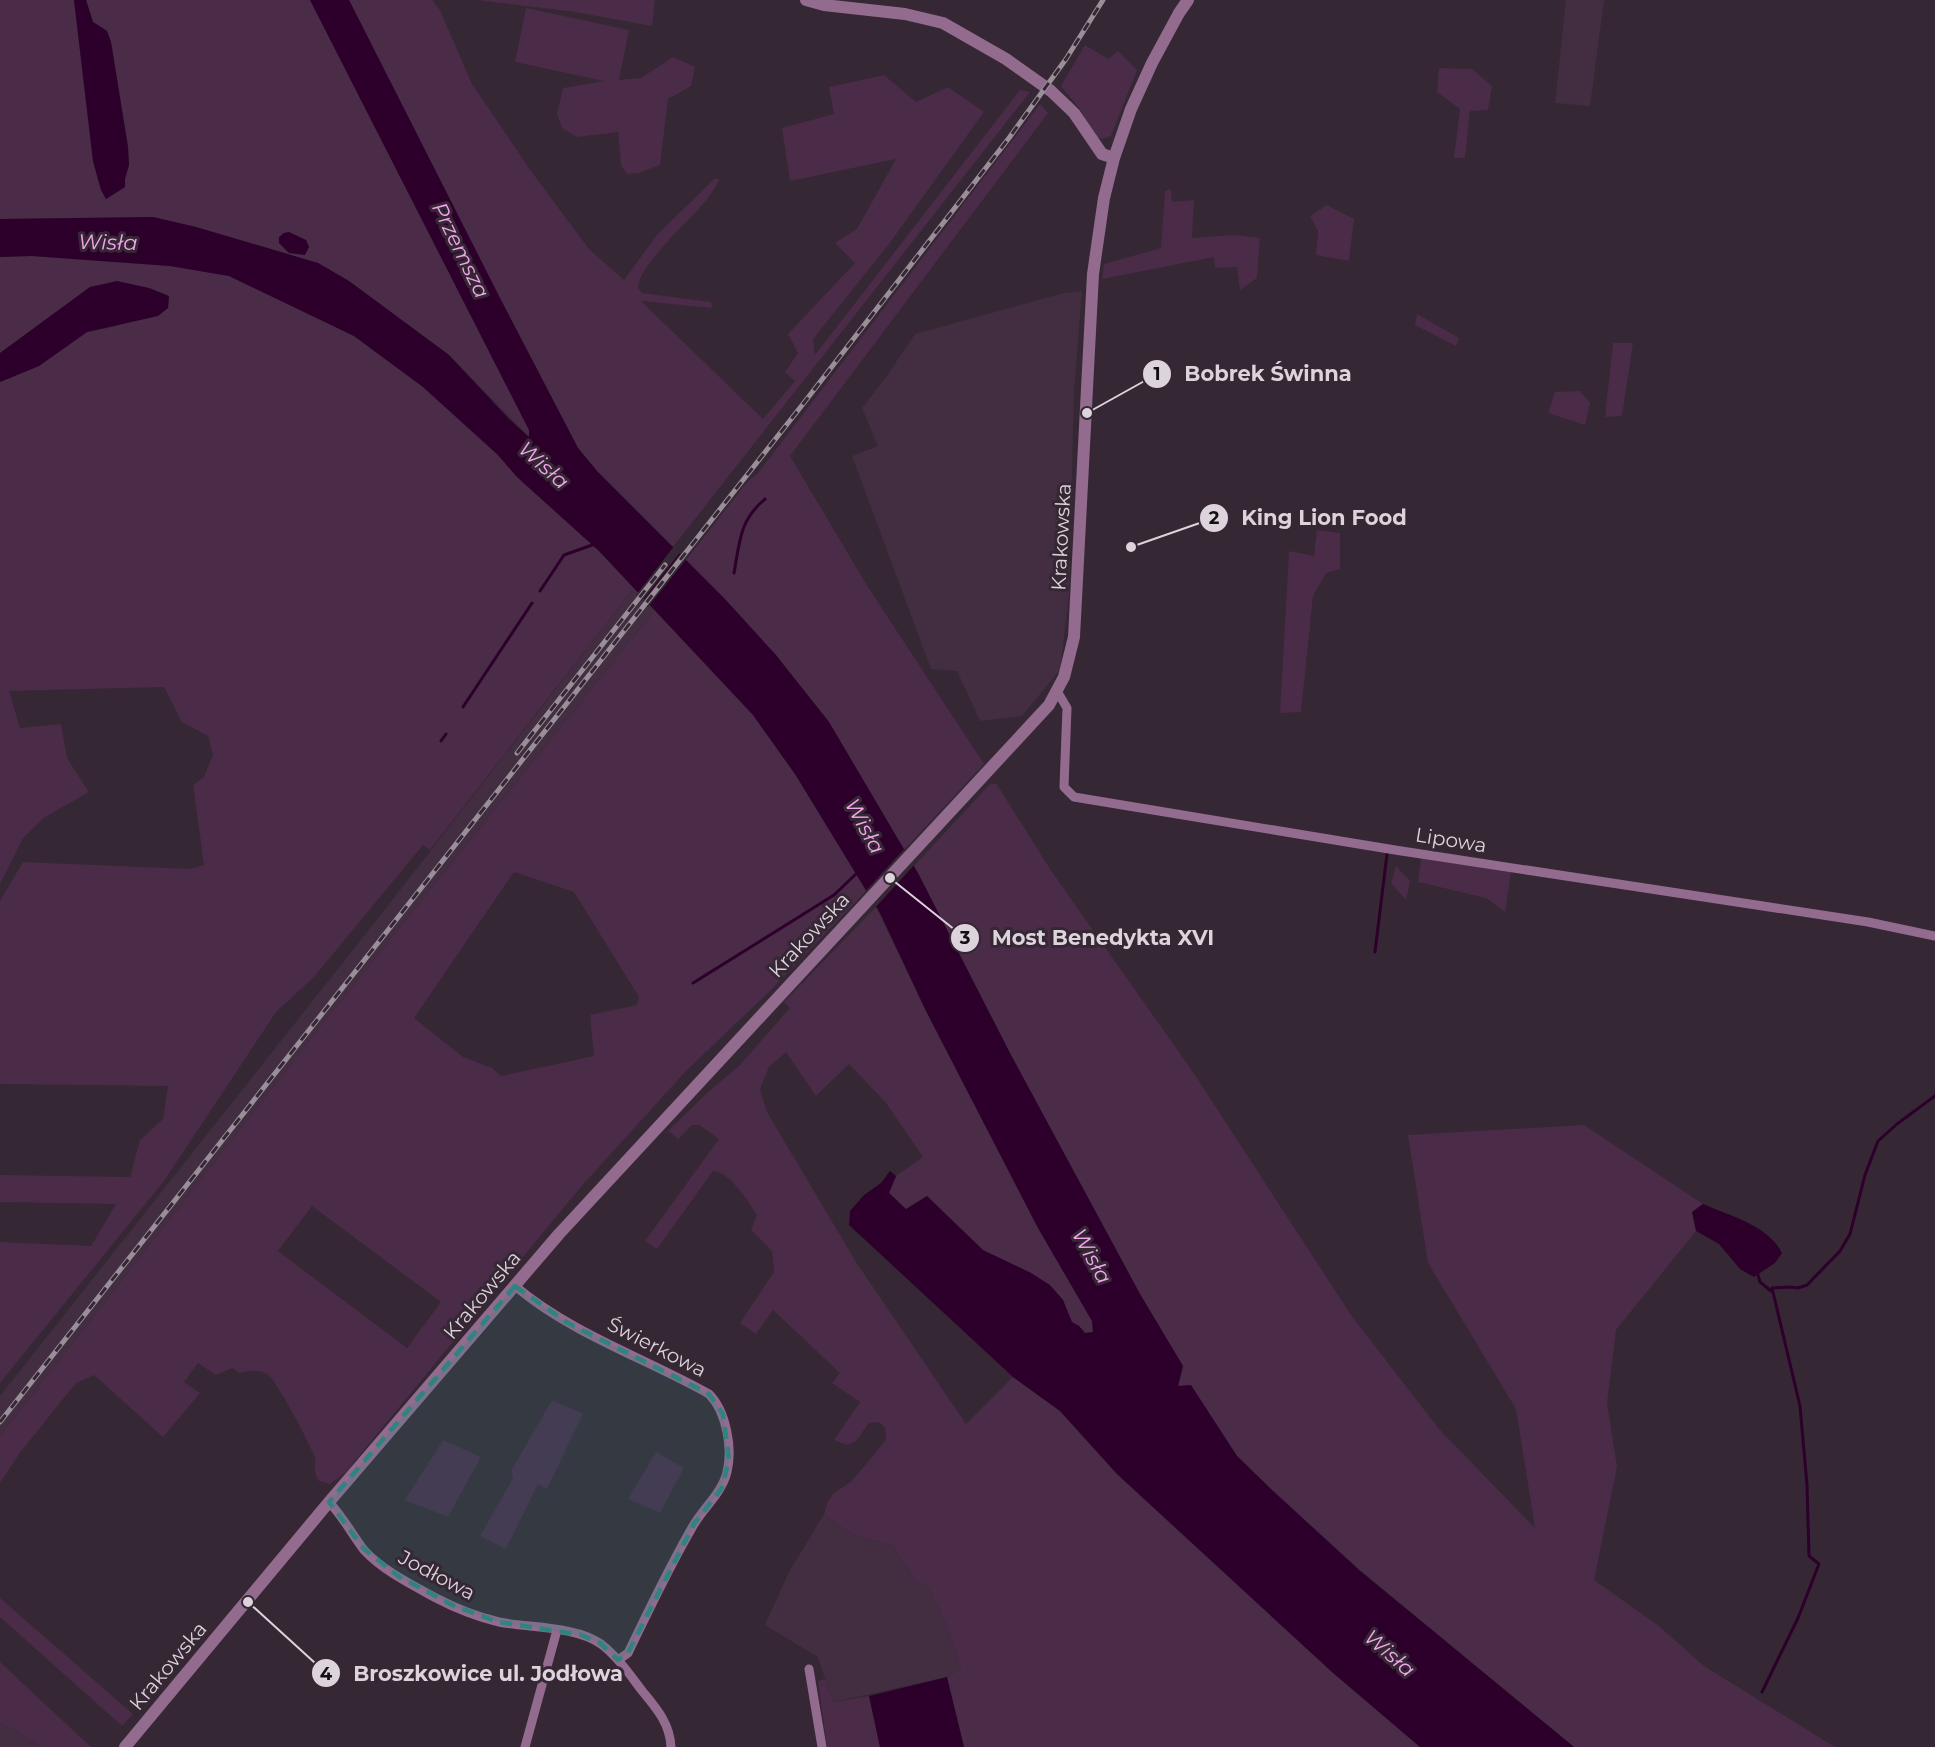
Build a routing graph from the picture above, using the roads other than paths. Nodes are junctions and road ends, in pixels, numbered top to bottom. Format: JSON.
{"nodes":[{"id":1,"x":806,"y":0,"type":"edge"},
{"id":2,"x":1188,"y":0,"type":"edge"},
{"id":3,"x":1114,"y":158,"type":"junction"},
{"id":4,"x":1057,"y":691,"type":"junction"},
{"id":5,"x":1935,"y":936,"type":"edge"},
{"id":6,"x":515,"y":1286,"type":"junction"},
{"id":7,"x":329,"y":1502,"type":"junction"},
{"id":8,"x":557,"y":1630,"type":"junction"},
{"id":9,"x":618,"y":1660,"type":"junction"},
{"id":10,"x":810,"y":1669,"type":"dead end"},
{"id":11,"x":125,"y":1747,"type":"edge"},
{"id":12,"x":525,"y":1747,"type":"edge"},
{"id":13,"x":671,"y":1747,"type":"edge"},
{"id":14,"x":822,"y":1747,"type":"edge"}],
"edges":[{"from":1,"to":3,"type":"street"},
{"from":2,"to":3,"type":"street","name":"Krakowska"},
{"from":3,"to":4,"type":"street","name":"Krakowska"},
{"from":4,"to":5,"type":"street","name":"Lipowa"},
{"from":4,"to":6,"type":"street","name":"Krakowska"},
{"from":6,"to":7,"type":"street","name":"Krakowska"},
{"from":6,"to":9,"type":"street","name":"Świerkowa"},
{"from":7,"to":8,"type":"street","name":"Jodłowa"},
{"from":7,"to":11,"type":"street","name":"Krakowska"},
{"from":8,"to":9,"type":"street","name":"Jodłowa"},
{"from":8,"to":12,"type":"street"},
{"from":9,"to":13,"type":"street","name":"Jodłowa"},
{"from":10,"to":14,"type":"street"}]}
